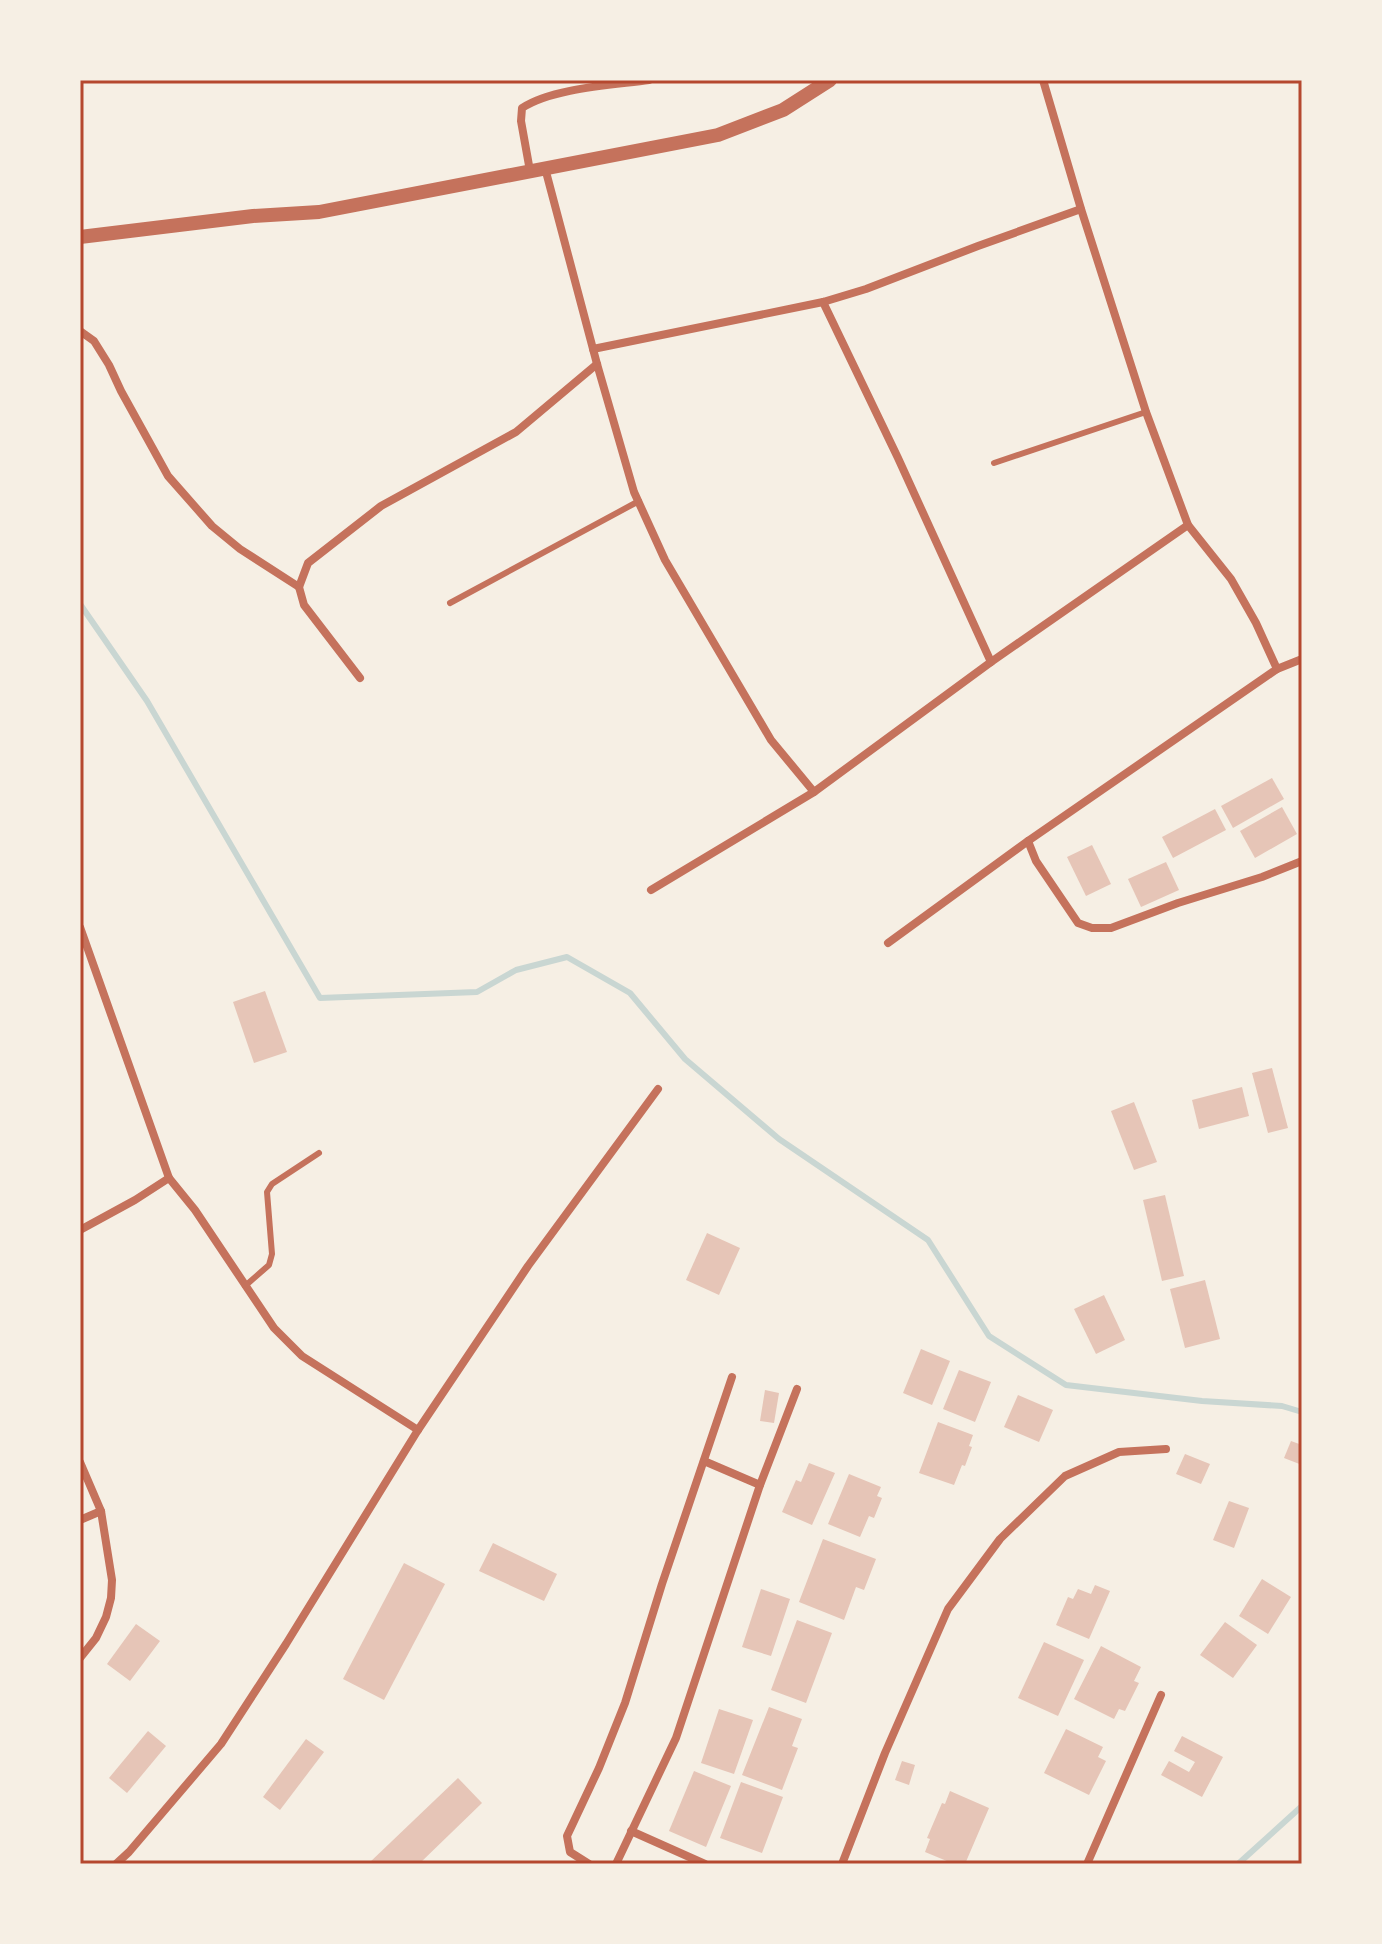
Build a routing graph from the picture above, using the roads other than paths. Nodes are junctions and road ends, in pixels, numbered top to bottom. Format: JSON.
{"nodes":[{"id":1,"x":649,"y":80,"type":"edge"},
{"id":2,"x":830,"y":80,"type":"edge"},
{"id":3,"x":1043,"y":80,"type":"edge"},
{"id":4,"x":538,"y":170,"type":"junction"},
{"id":5,"x":1081,"y":209,"type":"junction"},
{"id":6,"x":80,"y":237,"type":"edge"},
{"id":7,"x":823,"y":302,"type":"junction"},
{"id":8,"x":80,"y":331,"type":"edge"},
{"id":9,"x":593,"y":349,"type":"junction"},
{"id":10,"x":597,"y":364,"type":"junction"},
{"id":11,"x":1146,"y":412,"type":"junction"},
{"id":12,"x":994,"y":463,"type":"dead end"},
{"id":13,"x":639,"y":501,"type":"junction"},
{"id":14,"x":1188,"y":525,"type":"junction"},
{"id":15,"x":299,"y":587,"type":"junction"},
{"id":16,"x":450,"y":603,"type":"dead end"},
{"id":17,"x":1302,"y":659,"type":"edge"},
{"id":18,"x":991,"y":662,"type":"junction"},
{"id":19,"x":1277,"y":669,"type":"junction"},
{"id":20,"x":360,"y":678,"type":"dead end"},
{"id":21,"x":814,"y":792,"type":"junction"},
{"id":22,"x":1028,"y":841,"type":"junction"},
{"id":23,"x":1302,"y":861,"type":"edge"},
{"id":24,"x":651,"y":890,"type":"dead end"},
{"id":25,"x":80,"y":927,"type":"edge"},
{"id":26,"x":888,"y":943,"type":"dead end"},
{"id":27,"x":658,"y":1089,"type":"dead end"},
{"id":28,"x":319,"y":1153,"type":"dead end"},
{"id":29,"x":169,"y":1178,"type":"junction"},
{"id":30,"x":80,"y":1230,"type":"edge"},
{"id":31,"x":245,"y":1286,"type":"junction"},
{"id":32,"x":732,"y":1377,"type":"dead end"},
{"id":33,"x":797,"y":1389,"type":"dead end"},
{"id":34,"x":418,"y":1430,"type":"junction"},
{"id":35,"x":1166,"y":1449,"type":"dead end"},
{"id":36,"x":704,"y":1461,"type":"junction"},
{"id":37,"x":80,"y":1462,"type":"edge"},
{"id":38,"x":760,"y":1485,"type":"junction"},
{"id":39,"x":101,"y":1511,"type":"junction"},
{"id":40,"x":80,"y":1520,"type":"edge"},
{"id":41,"x":80,"y":1658,"type":"edge"},
{"id":42,"x":1161,"y":1695,"type":"dead end"},
{"id":43,"x":631,"y":1831,"type":"junction"},
{"id":44,"x":116,"y":1864,"type":"edge"},
{"id":45,"x":589,"y":1864,"type":"edge"},
{"id":46,"x":616,"y":1864,"type":"edge"},
{"id":47,"x":705,"y":1864,"type":"edge"},
{"id":48,"x":842,"y":1864,"type":"edge"},
{"id":49,"x":1087,"y":1864,"type":"edge"}],
"edges":[{"from":1,"to":4,"type":"street"},
{"from":2,"to":4,"type":"street"},
{"from":3,"to":5,"type":"street"},
{"from":4,"to":6,"type":"street"},
{"from":4,"to":9,"type":"street"},
{"from":5,"to":7,"type":"street"},
{"from":5,"to":11,"type":"street"},
{"from":7,"to":9,"type":"street"},
{"from":7,"to":18,"type":"street"},
{"from":8,"to":15,"type":"street"},
{"from":9,"to":10,"type":"street"},
{"from":10,"to":13,"type":"street"},
{"from":10,"to":15,"type":"street"},
{"from":11,"to":12,"type":"lane"},
{"from":11,"to":14,"type":"street"},
{"from":13,"to":16,"type":"lane"},
{"from":13,"to":21,"type":"street"},
{"from":14,"to":18,"type":"street"},
{"from":14,"to":19,"type":"street"},
{"from":15,"to":20,"type":"street"},
{"from":17,"to":19,"type":"street"},
{"from":18,"to":21,"type":"street"},
{"from":19,"to":22,"type":"street"},
{"from":21,"to":24,"type":"street"},
{"from":22,"to":23,"type":"street"},
{"from":22,"to":26,"type":"street"},
{"from":25,"to":29,"type":"street"},
{"from":27,"to":34,"type":"street"},
{"from":28,"to":31,"type":"lane"},
{"from":29,"to":30,"type":"street"},
{"from":29,"to":31,"type":"street"},
{"from":31,"to":34,"type":"street"},
{"from":32,"to":36,"type":"street"},
{"from":33,"to":38,"type":"street"},
{"from":34,"to":44,"type":"street"},
{"from":35,"to":48,"type":"street"},
{"from":36,"to":38,"type":"street"},
{"from":36,"to":45,"type":"street"},
{"from":37,"to":39,"type":"street"},
{"from":38,"to":43,"type":"street"},
{"from":39,"to":40,"type":"street"},
{"from":39,"to":41,"type":"street"},
{"from":42,"to":49,"type":"street"},
{"from":43,"to":46,"type":"street"},
{"from":43,"to":47,"type":"street"}]}
